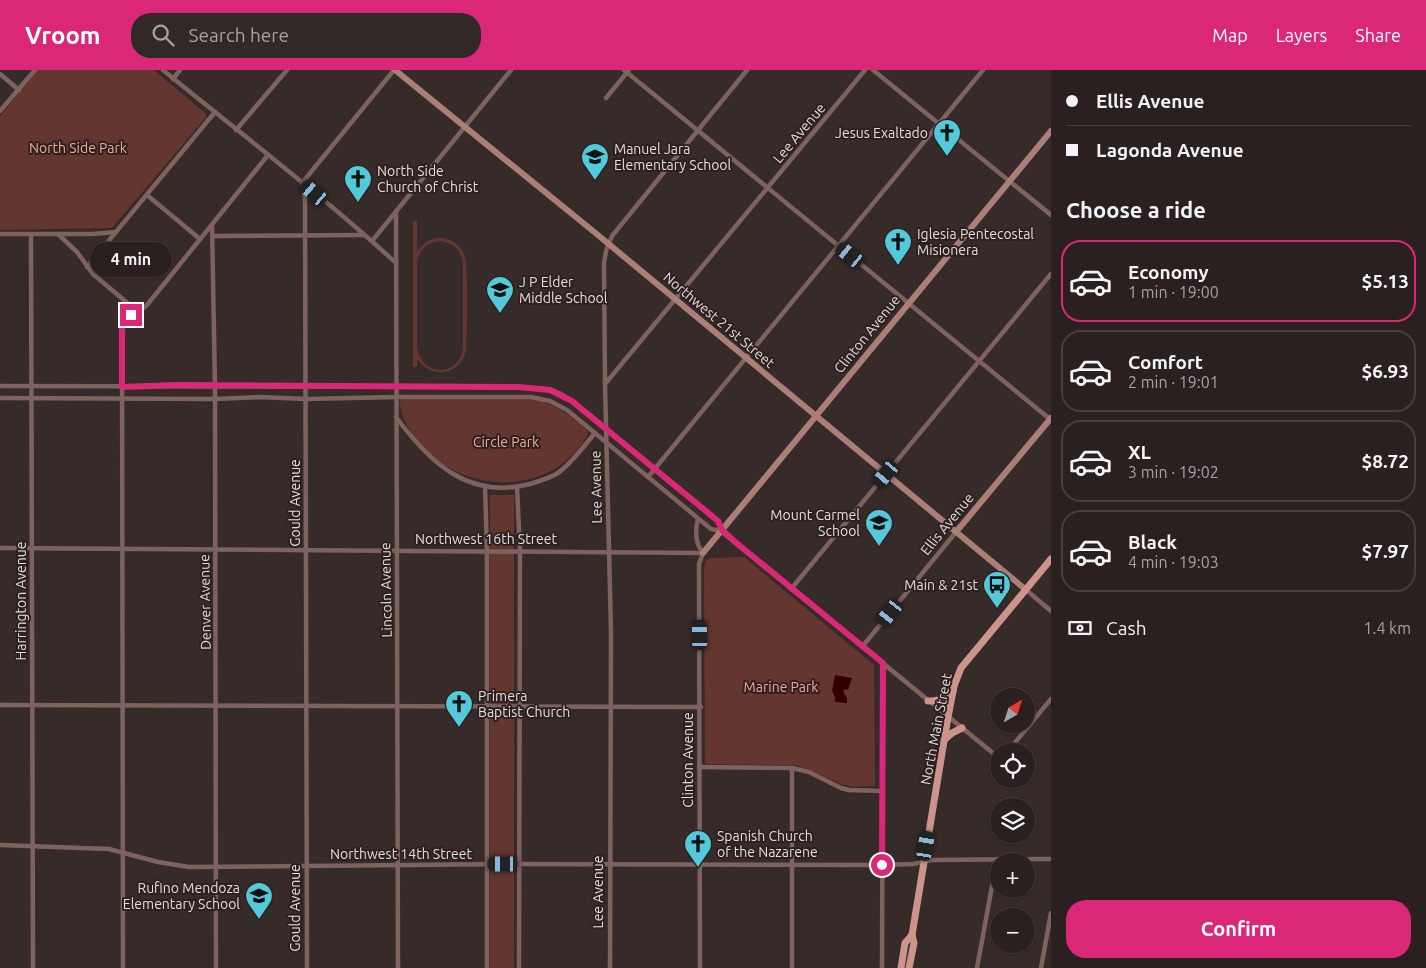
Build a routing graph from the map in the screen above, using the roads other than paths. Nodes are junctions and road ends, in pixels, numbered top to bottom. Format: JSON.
{"nodes":[{"id":1,"x":35,"y":70,"type":"edge"},
{"id":2,"x":163,"y":70,"type":"edge"},
{"id":3,"x":180,"y":70,"type":"edge"},
{"id":4,"x":287,"y":70,"type":"edge"},
{"id":5,"x":395,"y":70,"type":"edge"},
{"id":6,"x":511,"y":70,"type":"edge"},
{"id":7,"x":747,"y":70,"type":"edge"},
{"id":8,"x":865,"y":70,"type":"edge"},
{"id":9,"x":873,"y":70,"type":"edge"},
{"id":10,"x":983,"y":70,"type":"edge"},
{"id":11,"x":627,"y":71,"type":"edge"},
{"id":12,"x":0,"y":74,"type":"edge"},
{"id":13,"x":173,"y":79,"type":"junction"},
{"id":14,"x":19,"y":90,"type":"junction"},
{"id":15,"x":606,"y":98,"type":"dead end"},
{"id":16,"x":0,"y":111,"type":"edge"},
{"id":17,"x":215,"y":112,"type":"junction"},
{"id":18,"x":939,"y":123,"type":"junction"},
{"id":19,"x":465,"y":126,"type":"junction"},
{"id":20,"x":236,"y":130,"type":"junction"},
{"id":21,"x":698,"y":131,"type":"junction"},
{"id":22,"x":1051,"y":132,"type":"edge"},
{"id":23,"x":268,"y":155,"type":"junction"},
{"id":24,"x":1010,"y":181,"type":"junction"},
{"id":25,"x":302,"y":183,"type":"junction"},
{"id":26,"x":768,"y":188,"type":"junction"},
{"id":27,"x":147,"y":195,"type":"junction"},
{"id":28,"x":396,"y":211,"type":"junction"},
{"id":29,"x":1051,"y":215,"type":"edge"},
{"id":30,"x":212,"y":225,"type":"junction"},
{"id":31,"x":116,"y":232,"type":"junction"},
{"id":32,"x":0,"y":234,"type":"edge"},
{"id":33,"x":30,"y":235,"type":"junction"},
{"id":34,"x":59,"y":235,"type":"junction"},
{"id":35,"x":305,"y":235,"type":"junction"},
{"id":36,"x":364,"y":235,"type":"junction"},
{"id":37,"x":212,"y":236,"type":"junction"},
{"id":38,"x":200,"y":240,"type":"junction"},
{"id":39,"x":372,"y":241,"type":"junction"},
{"id":40,"x":608,"y":244,"type":"junction"},
{"id":41,"x":838,"y":246,"type":"junction"},
{"id":42,"x":396,"y":263,"type":"junction"},
{"id":43,"x":87,"y":267,"type":"junction"},
{"id":44,"x":1051,"y":274,"type":"edge"},
{"id":45,"x":675,"y":300,"type":"junction"},
{"id":46,"x":908,"y":303,"type":"junction"},
{"id":47,"x":138,"y":312,"type":"junction"},
{"id":48,"x":746,"y":358,"type":"junction"},
{"id":49,"x":978,"y":361,"type":"junction"},
{"id":50,"x":606,"y":384,"type":"junction"},
{"id":51,"x":0,"y":386,"type":"edge"},
{"id":52,"x":32,"y":386,"type":"junction"},
{"id":53,"x":122,"y":387,"type":"junction"},
{"id":54,"x":215,"y":387,"type":"junction"},
{"id":55,"x":306,"y":387,"type":"junction"},
{"id":56,"x":396,"y":387,"type":"junction"},
{"id":57,"x":396,"y":397,"type":"junction"},
{"id":58,"x":0,"y":398,"type":"edge"},
{"id":59,"x":32,"y":398,"type":"junction"},
{"id":60,"x":122,"y":398,"type":"junction"},
{"id":61,"x":215,"y":399,"type":"junction"},
{"id":62,"x":306,"y":399,"type":"junction"},
{"id":63,"x":816,"y":416,"type":"junction"},
{"id":64,"x":396,"y":417,"type":"junction"},
{"id":65,"x":1051,"y":419,"type":"edge"},
{"id":66,"x":606,"y":428,"type":"junction"},
{"id":67,"x":595,"y":434,"type":"junction"},
{"id":68,"x":607,"y":444,"type":"junction"},
{"id":69,"x":654,"y":469,"type":"junction"},
{"id":70,"x":886,"y":474,"type":"junction"},
{"id":71,"x":648,"y":477,"type":"junction"},
{"id":72,"x":485,"y":486,"type":"junction"},
{"id":73,"x":517,"y":487,"type":"junction"},
{"id":74,"x":698,"y":519,"type":"junction"},
{"id":75,"x":722,"y":530,"type":"junction"},
{"id":76,"x":956,"y":532,"type":"junction"},
{"id":77,"x":0,"y":548,"type":"edge"},
{"id":78,"x":32,"y":548,"type":"junction"},
{"id":79,"x":123,"y":549,"type":"junction"},
{"id":80,"x":306,"y":549,"type":"junction"},
{"id":81,"x":215,"y":550,"type":"junction"},
{"id":82,"x":396,"y":550,"type":"junction"},
{"id":83,"x":487,"y":551,"type":"junction"},
{"id":84,"x":520,"y":551,"type":"junction"},
{"id":85,"x":608,"y":552,"type":"junction"},
{"id":86,"x":702,"y":553,"type":"junction"},
{"id":87,"x":1051,"y":559,"type":"edge"},
{"id":88,"x":792,"y":589,"type":"junction"},
{"id":89,"x":1025,"y":590,"type":"junction"},
{"id":90,"x":1051,"y":611,"type":"edge"},
{"id":91,"x":862,"y":647,"type":"junction"},
{"id":92,"x":883,"y":663,"type":"junction"},
{"id":93,"x":953,"y":690,"type":"junction"},
{"id":94,"x":1051,"y":699,"type":"edge"},
{"id":95,"x":928,"y":701,"type":"junction"},
{"id":96,"x":0,"y":705,"type":"edge"},
{"id":97,"x":32,"y":706,"type":"junction"},
{"id":98,"x":124,"y":706,"type":"junction"},
{"id":99,"x":217,"y":706,"type":"junction"},
{"id":100,"x":306,"y":706,"type":"junction"},
{"id":101,"x":398,"y":706,"type":"junction"},
{"id":102,"x":486,"y":706,"type":"junction"},
{"id":103,"x":520,"y":706,"type":"junction"},
{"id":104,"x":610,"y":707,"type":"junction"},
{"id":105,"x":701,"y":707,"type":"junction"},
{"id":106,"x":948,"y":717,"type":"junction"},
{"id":107,"x":962,"y":728,"type":"junction"},
{"id":108,"x":945,"y":739,"type":"junction"},
{"id":109,"x":1015,"y":743,"type":"edge"},
{"id":110,"x":990,"y":751,"type":"edge"},
{"id":111,"x":699,"y":767,"type":"junction"},
{"id":112,"x":792,"y":768,"type":"junction"},
{"id":113,"x":882,"y":791,"type":"junction"},
{"id":114,"x":0,"y":845,"type":"edge"},
{"id":115,"x":32,"y":846,"type":"junction"},
{"id":116,"x":122,"y":852,"type":"junction"},
{"id":117,"x":990,"y":859,"type":"edge"},
{"id":118,"x":1035,"y":859,"type":"edge"},
{"id":119,"x":1051,"y":859,"type":"edge"},
{"id":120,"x":924,"y":862,"type":"junction"},
{"id":121,"x":520,"y":864,"type":"junction"},
{"id":122,"x":398,"y":865,"type":"junction"},
{"id":123,"x":487,"y":865,"type":"junction"},
{"id":124,"x":609,"y":865,"type":"junction"},
{"id":125,"x":700,"y":865,"type":"junction"},
{"id":126,"x":792,"y":865,"type":"junction"},
{"id":127,"x":882,"y":865,"type":"junction"},
{"id":128,"x":307,"y":866,"type":"junction"},
{"id":129,"x":216,"y":867,"type":"junction"},
{"id":130,"x":990,"y":898,"type":"edge"},
{"id":131,"x":1051,"y":914,"type":"edge"},
{"id":132,"x":912,"y":935,"type":"junction"},
{"id":133,"x":33,"y":968,"type":"edge"},
{"id":134,"x":123,"y":968,"type":"edge"},
{"id":135,"x":216,"y":968,"type":"edge"},
{"id":136,"x":307,"y":968,"type":"edge"},
{"id":137,"x":398,"y":968,"type":"edge"},
{"id":138,"x":487,"y":968,"type":"edge"},
{"id":139,"x":519,"y":968,"type":"edge"},
{"id":140,"x":610,"y":968,"type":"edge"},
{"id":141,"x":700,"y":968,"type":"edge"},
{"id":142,"x":792,"y":968,"type":"edge"},
{"id":143,"x":882,"y":968,"type":"edge"},
{"id":144,"x":901,"y":968,"type":"edge"},
{"id":145,"x":910,"y":968,"type":"edge"},
{"id":146,"x":978,"y":968,"type":"edge"},
{"id":147,"x":1041,"y":968,"type":"edge"}],
"edges":[{"from":1,"to":14,"type":"street"},
{"from":2,"to":13,"type":"street"},
{"from":3,"to":13,"type":"street"},
{"from":4,"to":20,"type":"street"},
{"from":5,"to":19,"type":"street","name":"Northwest 21st Street"},
{"from":5,"to":25,"type":"street"},
{"from":6,"to":19,"type":"street"},
{"from":7,"to":21,"type":"street"},
{"from":8,"to":26,"type":"street","name":"Lee Avenue"},
{"from":9,"to":18,"type":"street"},
{"from":10,"to":18,"type":"street"},
{"from":11,"to":15,"type":"street"},
{"from":11,"to":21,"type":"street"},
{"from":12,"to":14,"type":"street"},
{"from":13,"to":17,"type":"street"},
{"from":14,"to":16,"type":"street"},
{"from":17,"to":20,"type":"street"},
{"from":17,"to":27,"type":"street"},
{"from":18,"to":24,"type":"street"},
{"from":18,"to":41,"type":"street"},
{"from":19,"to":28,"type":"street"},
{"from":19,"to":40,"type":"street","name":"Northwest 21st Street"},
{"from":20,"to":23,"type":"street"},
{"from":21,"to":26,"type":"street"},
{"from":21,"to":40,"type":"street"},
{"from":22,"to":24,"type":"street","name":"Clinton Avenue"},
{"from":23,"to":25,"type":"street"},
{"from":23,"to":30,"type":"street"},
{"from":24,"to":29,"type":"street"},
{"from":24,"to":46,"type":"street","name":"Clinton Avenue"},
{"from":25,"to":35,"type":"street","name":"Gould Avenue"},
{"from":25,"to":36,"type":"street"},
{"from":26,"to":41,"type":"street"},
{"from":26,"to":45,"type":"street","name":"Lee Avenue"},
{"from":27,"to":31,"type":"street"},
{"from":27,"to":38,"type":"street"},
{"from":28,"to":39,"type":"street"},
{"from":28,"to":42,"type":"street","name":"Lincoln Avenue"},
{"from":30,"to":37,"type":"street","name":"Denver Avenue"},
{"from":30,"to":38,"type":"street"},
{"from":31,"to":34,"type":"street"},
{"from":31,"to":43,"type":"street"},
{"from":32,"to":33,"type":"street"},
{"from":33,"to":34,"type":"street"},
{"from":33,"to":52,"type":"street","name":"Harrington Avenue"},
{"from":34,"to":43,"type":"street"},
{"from":35,"to":36,"type":"street"},
{"from":35,"to":37,"type":"street"},
{"from":35,"to":55,"type":"street","name":"Gould Avenue"},
{"from":36,"to":39,"type":"street"},
{"from":37,"to":54,"type":"street","name":"Denver Avenue"},
{"from":38,"to":47,"type":"street"},
{"from":39,"to":42,"type":"street"},
{"from":40,"to":45,"type":"street","name":"Northwest 21st Street"},
{"from":40,"to":50,"type":"street"},
{"from":41,"to":46,"type":"street"},
{"from":41,"to":48,"type":"street"},
{"from":42,"to":56,"type":"street","name":"Lincoln Avenue"},
{"from":43,"to":47,"type":"street"},
{"from":44,"to":49,"type":"street"},
{"from":45,"to":48,"type":"street","name":"Northwest 21st Street"},
{"from":45,"to":50,"type":"street","name":"Lee Avenue"},
{"from":46,"to":49,"type":"street"},
{"from":46,"to":63,"type":"street","name":"Clinton Avenue"},
{"from":47,"to":53,"type":"street"},
{"from":48,"to":63,"type":"street","name":"Northwest 21st Street"},
{"from":48,"to":69,"type":"street"},
{"from":49,"to":65,"type":"street"},
{"from":49,"to":70,"type":"street"},
{"from":50,"to":66,"type":"street","name":"Lee Avenue"},
{"from":51,"to":52,"type":"street"},
{"from":52,"to":53,"type":"street"},
{"from":52,"to":59,"type":"street","name":"Harrington Avenue"},
{"from":53,"to":54,"type":"street"},
{"from":53,"to":60,"type":"street"},
{"from":54,"to":55,"type":"street"},
{"from":54,"to":61,"type":"street","name":"Denver Avenue"},
{"from":55,"to":56,"type":"street"},
{"from":55,"to":62,"type":"street","name":"Gould Avenue"},
{"from":56,"to":57,"type":"street","name":"Lincoln Avenue"},
{"from":56,"to":66,"type":"street"},
{"from":57,"to":62,"type":"street"},
{"from":57,"to":64,"type":"street","name":"Lincoln Avenue"},
{"from":57,"to":67,"type":"street"},
{"from":58,"to":59,"type":"street"},
{"from":59,"to":60,"type":"street"},
{"from":59,"to":78,"type":"street","name":"Harrington Avenue"},
{"from":60,"to":61,"type":"street"},
{"from":60,"to":79,"type":"street"},
{"from":61,"to":62,"type":"street"},
{"from":61,"to":81,"type":"street","name":"Denver Avenue"},
{"from":62,"to":80,"type":"street","name":"Gould Avenue"},
{"from":63,"to":70,"type":"street","name":"Northwest 21st Street"},
{"from":63,"to":75,"type":"street","name":"Clinton Avenue"},
{"from":64,"to":72,"type":"street"},
{"from":64,"to":82,"type":"street","name":"Lincoln Avenue"},
{"from":65,"to":76,"type":"street","name":"Ellis Avenue"},
{"from":66,"to":68,"type":"street","name":"Lee Avenue"},
{"from":66,"to":69,"type":"street"},
{"from":67,"to":68,"type":"street"},
{"from":67,"to":73,"type":"street"},
{"from":68,"to":71,"type":"street"},
{"from":68,"to":85,"type":"street","name":"Lee Avenue"},
{"from":69,"to":71,"type":"street"},
{"from":69,"to":75,"type":"street"},
{"from":70,"to":76,"type":"street","name":"Northwest 21st Street"},
{"from":70,"to":88,"type":"street"},
{"from":71,"to":74,"type":"street"},
{"from":72,"to":73,"type":"street"},
{"from":72,"to":83,"type":"street"},
{"from":73,"to":84,"type":"street"},
{"from":74,"to":75,"type":"street"},
{"from":74,"to":86,"type":"street","name":"Clinton Avenue"},
{"from":75,"to":86,"type":"street","name":"Clinton Avenue"},
{"from":75,"to":88,"type":"street"},
{"from":76,"to":89,"type":"street","name":"Northwest 21st Street"},
{"from":76,"to":91,"type":"street","name":"Ellis Avenue"},
{"from":77,"to":78,"type":"street","name":"Northwest 16th Street"},
{"from":78,"to":79,"type":"street","name":"Northwest 16th Street"},
{"from":78,"to":97,"type":"street","name":"Harrington Avenue"},
{"from":79,"to":81,"type":"street","name":"Northwest 16th Street"},
{"from":79,"to":98,"type":"street"},
{"from":80,"to":81,"type":"street","name":"Northwest 16th Street"},
{"from":80,"to":82,"type":"street","name":"Northwest 16th Street"},
{"from":80,"to":100,"type":"street","name":"Gould Avenue"},
{"from":81,"to":99,"type":"street","name":"Denver Avenue"},
{"from":82,"to":83,"type":"street","name":"Northwest 16th Street"},
{"from":82,"to":101,"type":"street","name":"Lincoln Avenue"},
{"from":83,"to":84,"type":"street","name":"Northwest 16th Street"},
{"from":83,"to":102,"type":"street"},
{"from":84,"to":85,"type":"street","name":"Northwest 16th Street"},
{"from":84,"to":103,"type":"street"},
{"from":85,"to":86,"type":"street","name":"Northwest 16th Street"},
{"from":85,"to":104,"type":"street","name":"Lee Avenue"},
{"from":86,"to":105,"type":"street","name":"Clinton Avenue"},
{"from":87,"to":89,"type":"main road","name":"North Main Street"},
{"from":88,"to":91,"type":"street"},
{"from":89,"to":90,"type":"street"},
{"from":89,"to":93,"type":"main road","name":"North Main Street"},
{"from":91,"to":92,"type":"street"},
{"from":92,"to":95,"type":"street"},
{"from":92,"to":113,"type":"street"},
{"from":93,"to":95,"type":"main road"},
{"from":93,"to":106,"type":"main road","name":"North Main Street"},
{"from":94,"to":109,"type":"street"},
{"from":95,"to":106,"type":"street"},
{"from":96,"to":97,"type":"street"},
{"from":97,"to":98,"type":"street"},
{"from":97,"to":115,"type":"street","name":"Harrington Avenue"},
{"from":98,"to":99,"type":"street"},
{"from":98,"to":116,"type":"street"},
{"from":99,"to":100,"type":"street"},
{"from":99,"to":129,"type":"street","name":"Denver Avenue"},
{"from":100,"to":101,"type":"street"},
{"from":100,"to":128,"type":"street","name":"Gould Avenue"},
{"from":101,"to":102,"type":"street"},
{"from":101,"to":122,"type":"street","name":"Lincoln Avenue"},
{"from":102,"to":103,"type":"street"},
{"from":102,"to":123,"type":"street"},
{"from":103,"to":104,"type":"street"},
{"from":103,"to":121,"type":"street"},
{"from":104,"to":105,"type":"street"},
{"from":104,"to":124,"type":"street","name":"Lee Avenue"},
{"from":105,"to":111,"type":"street","name":"Clinton Avenue"},
{"from":106,"to":107,"type":"street"},
{"from":106,"to":108,"type":"main road","name":"North Main Street"},
{"from":107,"to":108,"type":"main road"},
{"from":107,"to":110,"type":"street"},
{"from":108,"to":120,"type":"main road","name":"North Main Street"},
{"from":111,"to":112,"type":"street"},
{"from":111,"to":125,"type":"street","name":"Clinton Avenue"},
{"from":112,"to":113,"type":"street"},
{"from":112,"to":126,"type":"street"},
{"from":113,"to":127,"type":"street"},
{"from":114,"to":115,"type":"street","name":"Northwest 14th Street"},
{"from":115,"to":116,"type":"street","name":"Northwest 14th Street"},
{"from":115,"to":133,"type":"street","name":"Harrington Avenue"},
{"from":116,"to":129,"type":"street","name":"Northwest 14th Street"},
{"from":116,"to":134,"type":"street"},
{"from":117,"to":120,"type":"street","name":"Northwest 14th Street"},
{"from":118,"to":119,"type":"street","name":"Northwest 14th Street"},
{"from":120,"to":127,"type":"street","name":"Northwest 14th Street"},
{"from":120,"to":132,"type":"main road","name":"North Main Street"},
{"from":121,"to":123,"type":"street","name":"Northwest 14th Street"},
{"from":121,"to":124,"type":"street","name":"Northwest 14th Street"},
{"from":121,"to":139,"type":"street"},
{"from":122,"to":123,"type":"street","name":"Northwest 14th Street"},
{"from":122,"to":128,"type":"street","name":"Northwest 14th Street"},
{"from":122,"to":137,"type":"street","name":"Lincoln Avenue"},
{"from":123,"to":138,"type":"street"},
{"from":124,"to":125,"type":"street","name":"Northwest 14th Street"},
{"from":124,"to":140,"type":"street","name":"Lee Avenue"},
{"from":125,"to":126,"type":"street","name":"Northwest 14th Street"},
{"from":125,"to":141,"type":"street","name":"Clinton Avenue"},
{"from":126,"to":127,"type":"street","name":"Northwest 14th Street"},
{"from":126,"to":142,"type":"street"},
{"from":127,"to":143,"type":"street"},
{"from":128,"to":129,"type":"street","name":"Northwest 14th Street"},
{"from":128,"to":136,"type":"street","name":"Gould Avenue"},
{"from":129,"to":135,"type":"street","name":"Denver Avenue"},
{"from":130,"to":146,"type":"street"},
{"from":131,"to":147,"type":"street"},
{"from":132,"to":144,"type":"main road","name":"North Main Street"},
{"from":132,"to":145,"type":"main road","name":"North Main Street"}]}
